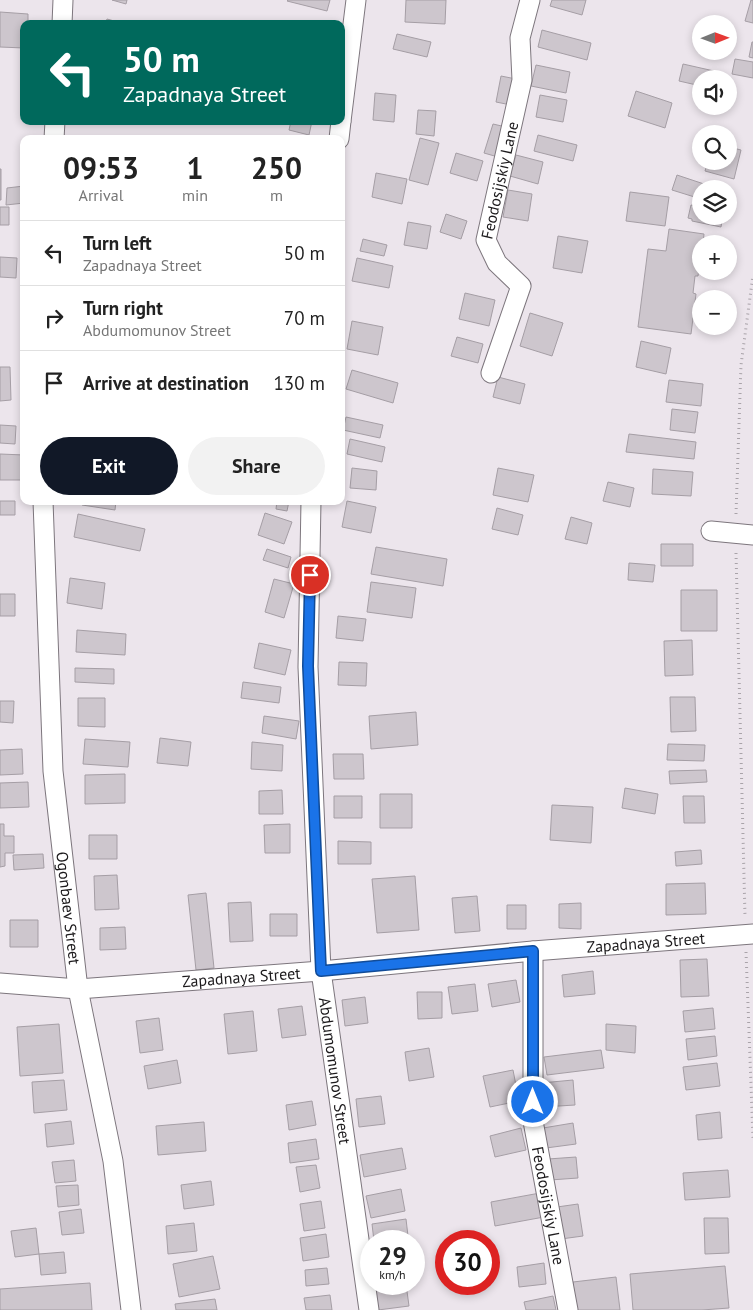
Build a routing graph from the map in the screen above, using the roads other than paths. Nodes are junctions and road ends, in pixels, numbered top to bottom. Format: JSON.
{"nodes":[{"id":1,"x":63,"y":0,"type":"edge"},
{"id":2,"x":356,"y":0,"type":"edge"},
{"id":3,"x":530,"y":0,"type":"edge"},
{"id":4,"x":62,"y":20,"type":"edge"},
{"id":5,"x":345,"y":89,"type":"edge"},
{"id":6,"x":491,"y":373,"type":"dead end"},
{"id":7,"x":43,"y":505,"type":"edge"},
{"id":8,"x":311,"y":505,"type":"edge"},
{"id":9,"x":711,"y":531,"type":"dead end"},
{"id":10,"x":744,"y":534,"type":"edge"},
{"id":11,"x":749,"y":934,"type":"edge"},
{"id":12,"x":533,"y":951,"type":"junction"},
{"id":13,"x":321,"y":971,"type":"junction"},
{"id":14,"x":0,"y":983,"type":"edge"},
{"id":15,"x":78,"y":988,"type":"junction"},
{"id":16,"x":131,"y":1310,"type":"edge"},
{"id":17,"x":369,"y":1310,"type":"edge"},
{"id":18,"x":568,"y":1310,"type":"edge"}],
"edges":[{"from":1,"to":4,"type":"street"},
{"from":2,"to":5,"type":"street"},
{"from":3,"to":6,"type":"street","name":"Feodosijskiy Lane"},
{"from":7,"to":15,"type":"street","name":"Ogonbaev Street"},
{"from":8,"to":13,"type":"street","name":"Abdumomunov Street"},
{"from":9,"to":10,"type":"street"},
{"from":11,"to":12,"type":"street","name":"Zapadnaya Street"},
{"from":12,"to":13,"type":"street","name":"Zapadnaya Street"},
{"from":12,"to":18,"type":"street","name":"Feodosijskiy Lane"},
{"from":13,"to":15,"type":"street","name":"Zapadnaya Street"},
{"from":13,"to":17,"type":"street","name":"Abdumomunov Street"},
{"from":14,"to":15,"type":"street","name":"Zapadnaya Street"},
{"from":15,"to":16,"type":"street","name":"Ogonbaev Street"}]}
